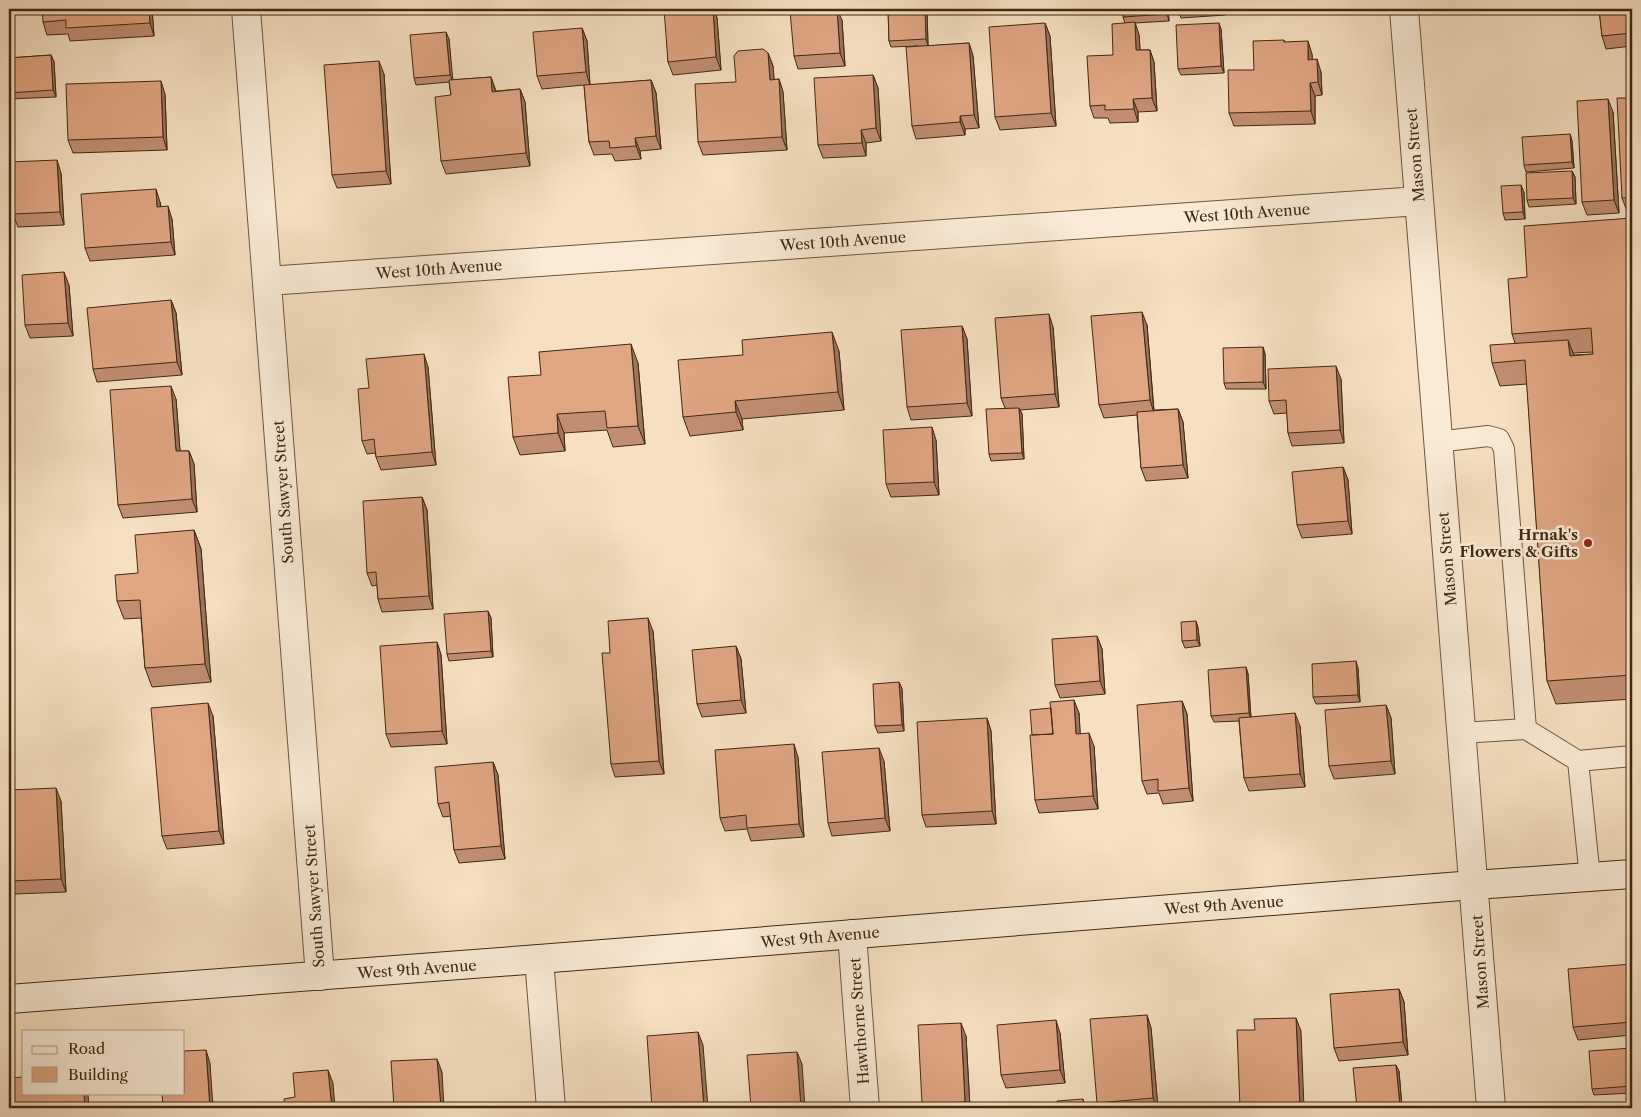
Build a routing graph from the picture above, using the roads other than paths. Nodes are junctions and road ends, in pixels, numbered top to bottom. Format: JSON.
{"nodes":[{"id":1,"x":246,"y":9,"type":"edge"},
{"id":2,"x":1404,"y":9,"type":"edge"},
{"id":3,"x":1419,"y":201,"type":"junction"},
{"id":4,"x":267,"y":281,"type":"junction"},
{"id":5,"x":1437,"y":442,"type":"junction"},
{"id":6,"x":1526,"y":729,"type":"junction"},
{"id":7,"x":1461,"y":733,"type":"junction"},
{"id":8,"x":1632,"y":756,"type":"edge"},
{"id":9,"x":1578,"y":762,"type":"junction"},
{"id":10,"x":1632,"y":874,"type":"edge"},
{"id":11,"x":1590,"y":878,"type":"junction"},
{"id":12,"x":1474,"y":885,"type":"junction"},
{"id":13,"x":852,"y":934,"type":"junction"},
{"id":14,"x":539,"y":960,"type":"junction"},
{"id":15,"x":320,"y":976,"type":"junction"},
{"id":16,"x":9,"y":999,"type":"edge"},
{"id":17,"x":551,"y":1108,"type":"edge"},
{"id":18,"x":865,"y":1108,"type":"edge"},
{"id":19,"x":1491,"y":1108,"type":"edge"}],
"edges":[{"from":1,"to":4,"type":"street","name":"South Sawyer Street"},
{"from":2,"to":3,"type":"street","name":"Mason Street"},
{"from":3,"to":4,"type":"street","name":"West 10th Avenue"},
{"from":3,"to":5,"type":"street","name":"Mason Street"},
{"from":4,"to":15,"type":"street","name":"South Sawyer Street"},
{"from":5,"to":6,"type":"lane"},
{"from":5,"to":7,"type":"street","name":"Mason Street"},
{"from":6,"to":7,"type":"lane"},
{"from":6,"to":9,"type":"lane"},
{"from":7,"to":12,"type":"street","name":"Mason Street"},
{"from":8,"to":9,"type":"lane"},
{"from":9,"to":11,"type":"lane"},
{"from":10,"to":11,"type":"street","name":"West 9th Avenue"},
{"from":11,"to":12,"type":"street","name":"West 9th Avenue"},
{"from":12,"to":13,"type":"street","name":"West 9th Avenue"},
{"from":12,"to":19,"type":"street","name":"Mason Street"},
{"from":13,"to":14,"type":"street","name":"West 9th Avenue"},
{"from":13,"to":18,"type":"street","name":"Hawthorne Street"},
{"from":14,"to":15,"type":"street","name":"West 9th Avenue"},
{"from":14,"to":17,"type":"street"},
{"from":15,"to":16,"type":"street","name":"West 9th Avenue"}]}
